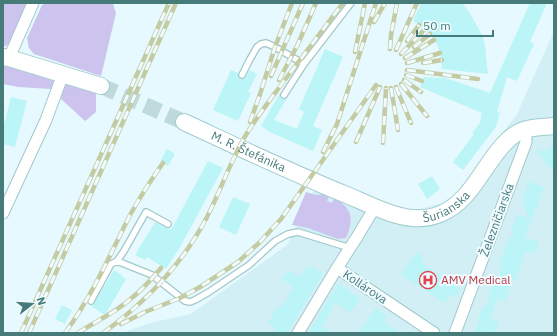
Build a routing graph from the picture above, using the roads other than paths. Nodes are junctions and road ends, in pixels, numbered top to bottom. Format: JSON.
{"nodes":[{"id":1,"x":33,"y":3,"type":"edge"},
{"id":2,"x":351,"y":3,"type":"edge"},
{"id":3,"x":6,"y":58,"type":"edge"},
{"id":4,"x":304,"y":64,"type":"junction"},
{"id":5,"x":63,"y":74,"type":"junction"},
{"id":6,"x":242,"y":75,"type":"dead end"},
{"id":7,"x":101,"y":86,"type":"tunnel mouth"},
{"id":8,"x":284,"y":95,"type":"dead end"},
{"id":9,"x":184,"y":122,"type":"tunnel mouth"},
{"id":10,"x":554,"y":126,"type":"edge"},
{"id":11,"x":526,"y":129,"type":"junction"},
{"id":12,"x":313,"y":181,"type":"joint"},
{"id":13,"x":375,"y":207,"type":"junction"},
{"id":14,"x":3,"y":213,"type":"edge"},
{"id":15,"x":168,"y":224,"type":"dead end"},
{"id":16,"x":350,"y":248,"type":"junction"},
{"id":17,"x":117,"y":261,"type":"junction"},
{"id":18,"x":337,"y":268,"type":"junction"},
{"id":19,"x":91,"y":300,"type":"dead end"},
{"id":20,"x":298,"y":333,"type":"edge"},
{"id":21,"x":434,"y":333,"type":"edge"},
{"id":22,"x":455,"y":333,"type":"edge"}],
"edges":[{"from":1,"to":3,"type":"street"},
{"from":2,"to":4,"type":"lane"},
{"from":3,"to":5,"type":"street"},
{"from":4,"to":6,"type":"lane"},
{"from":4,"to":8,"type":"lane"},
{"from":5,"to":7,"type":"street"},
{"from":5,"to":14,"type":"street"},
{"from":9,"to":12,"type":"street","name":"M. R. Štefánika"},
{"from":10,"to":11,"type":"street","name":"Šurianska"},
{"from":11,"to":13,"type":"street","name":"Šurianska"},
{"from":11,"to":22,"type":"street","name":"Železničiarska"},
{"from":12,"to":13,"type":"street","name":"Šurianska"},
{"from":13,"to":16,"type":"street","name":"Kollárova"},
{"from":15,"to":17,"type":"lane"},
{"from":16,"to":17,"type":"lane"},
{"from":16,"to":18,"type":"street","name":"Kollárova"},
{"from":17,"to":19,"type":"lane"},
{"from":18,"to":20,"type":"street"},
{"from":18,"to":21,"type":"street","name":"Kollárova"}]}
